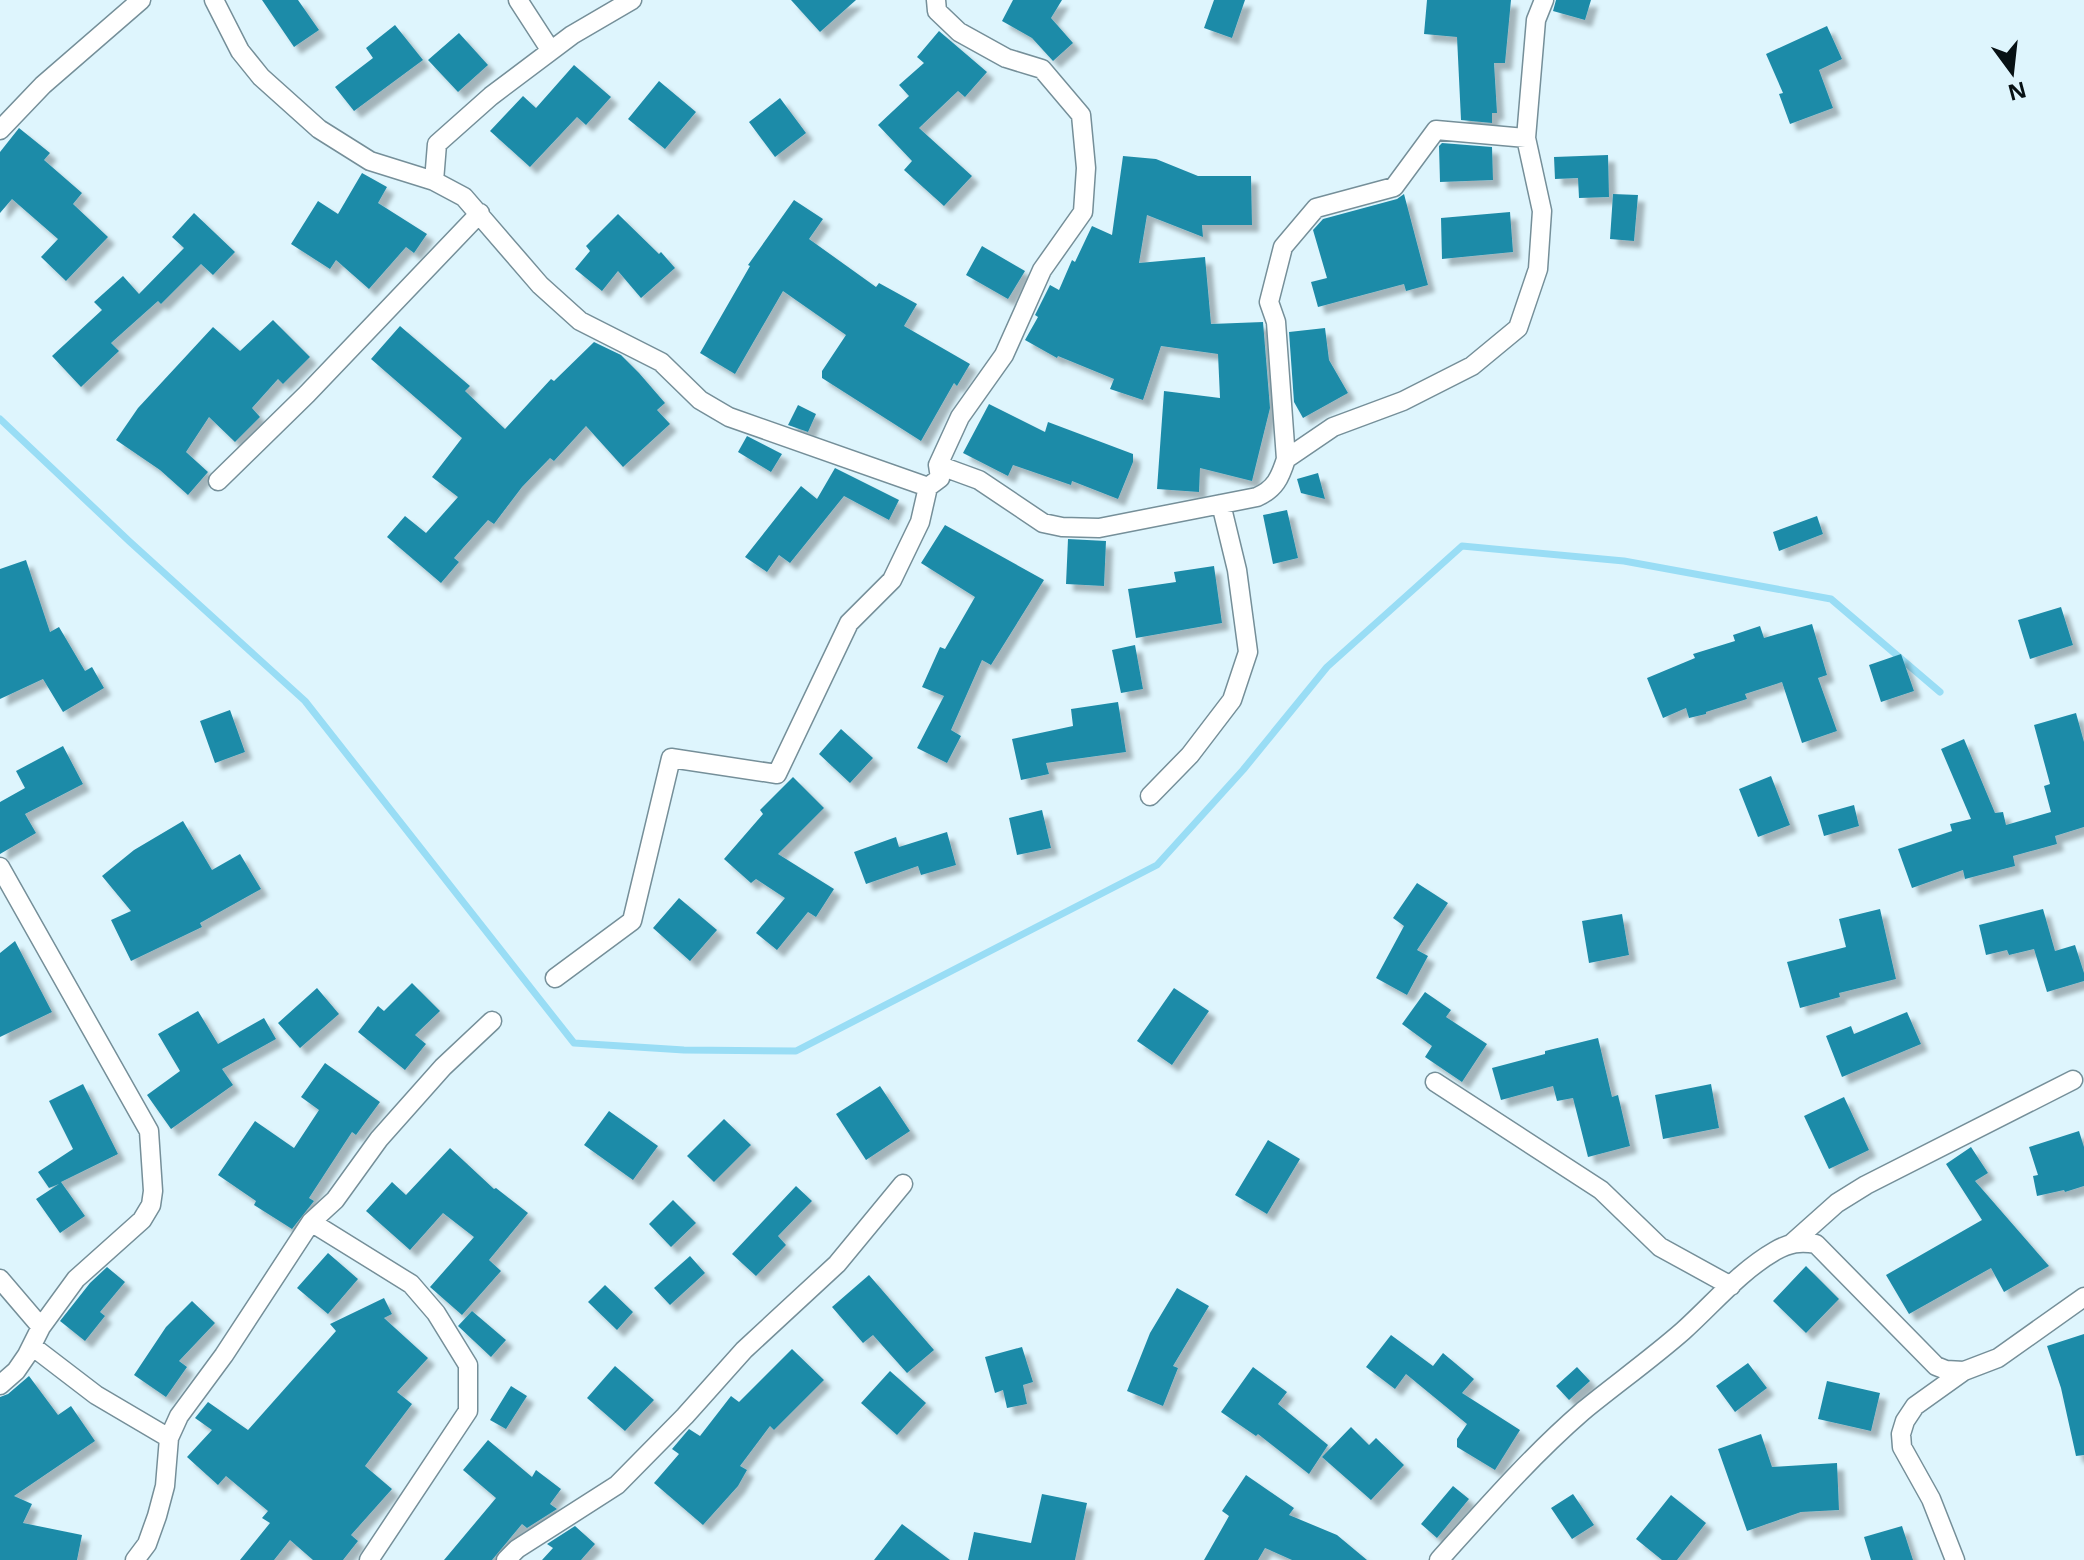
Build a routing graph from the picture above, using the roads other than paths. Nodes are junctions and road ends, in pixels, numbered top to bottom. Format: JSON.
{"nodes":[{"id":1,"x":141,"y":0,"type":"edge"},
{"id":2,"x":214,"y":0,"type":"edge"},
{"id":3,"x":518,"y":0,"type":"edge"},
{"id":4,"x":632,"y":0,"type":"edge"},
{"id":5,"x":936,"y":0,"type":"edge"},
{"id":6,"x":1544,"y":0,"type":"edge"},
{"id":7,"x":551,"y":51,"type":"junction"},
{"id":8,"x":0,"y":130,"type":"edge"},
{"id":9,"x":1526,"y":138,"type":"junction"},
{"id":10,"x":434,"y":181,"type":"junction"},
{"id":11,"x":480,"y":213,"type":"junction"},
{"id":12,"x":1286,"y":459,"type":"junction"},
{"id":13,"x":938,"y":465,"type":"junction"},
{"id":14,"x":218,"y":481,"type":"dead end"},
{"id":15,"x":928,"y":487,"type":"junction"},
{"id":16,"x":1221,"y":504,"type":"junction"},
{"id":17,"x":1150,"y":796,"type":"dead end"},
{"id":18,"x":0,"y":867,"type":"edge"},
{"id":19,"x":555,"y":978,"type":"dead end"},
{"id":20,"x":492,"y":1021,"type":"dead end"},
{"id":21,"x":2073,"y":1080,"type":"dead end"},
{"id":22,"x":1435,"y":1082,"type":"dead end"},
{"id":23,"x":903,"y":1184,"type":"dead end"},
{"id":24,"x":311,"y":1222,"type":"junction"},
{"id":25,"x":1791,"y":1244,"type":"junction"},
{"id":26,"x":0,"y":1279,"type":"edge"},
{"id":27,"x":1731,"y":1286,"type":"junction"},
{"id":28,"x":2084,"y":1297,"type":"edge"},
{"id":29,"x":41,"y":1327,"type":"junction"},
{"id":30,"x":32,"y":1346,"type":"junction"},
{"id":31,"x":1964,"y":1371,"type":"junction"},
{"id":32,"x":0,"y":1385,"type":"edge"},
{"id":33,"x":169,"y":1438,"type":"junction"},
{"id":34,"x":135,"y":1560,"type":"edge"},
{"id":35,"x":369,"y":1560,"type":"edge"},
{"id":36,"x":506,"y":1560,"type":"edge"},
{"id":37,"x":1439,"y":1560,"type":"edge"},
{"id":38,"x":1955,"y":1560,"type":"edge"}],
"edges":[{"from":1,"to":8,"type":"street"},
{"from":2,"to":10,"type":"street"},
{"from":3,"to":7,"type":"street"},
{"from":4,"to":7,"type":"street"},
{"from":5,"to":13,"type":"street"},
{"from":6,"to":9,"type":"street"},
{"from":7,"to":10,"type":"street"},
{"from":9,"to":12,"type":"street"},
{"from":9,"to":12,"type":"street"},
{"from":10,"to":11,"type":"street"},
{"from":11,"to":14,"type":"street"},
{"from":11,"to":15,"type":"street"},
{"from":12,"to":16,"type":"street"},
{"from":13,"to":15,"type":"street"},
{"from":13,"to":16,"type":"street"},
{"from":15,"to":19,"type":"street"},
{"from":16,"to":17,"type":"street"},
{"from":18,"to":29,"type":"street"},
{"from":20,"to":24,"type":"street"},
{"from":21,"to":25,"type":"street"},
{"from":22,"to":27,"type":"street"},
{"from":23,"to":36,"type":"street"},
{"from":24,"to":33,"type":"street"},
{"from":24,"to":35,"type":"street"},
{"from":25,"to":27,"type":"street"},
{"from":25,"to":31,"type":"street"},
{"from":26,"to":29,"type":"street"},
{"from":27,"to":37,"type":"street"},
{"from":28,"to":31,"type":"street"},
{"from":29,"to":30,"type":"street"},
{"from":30,"to":32,"type":"street"},
{"from":30,"to":33,"type":"street"},
{"from":31,"to":38,"type":"street"},
{"from":33,"to":34,"type":"street"}]}
